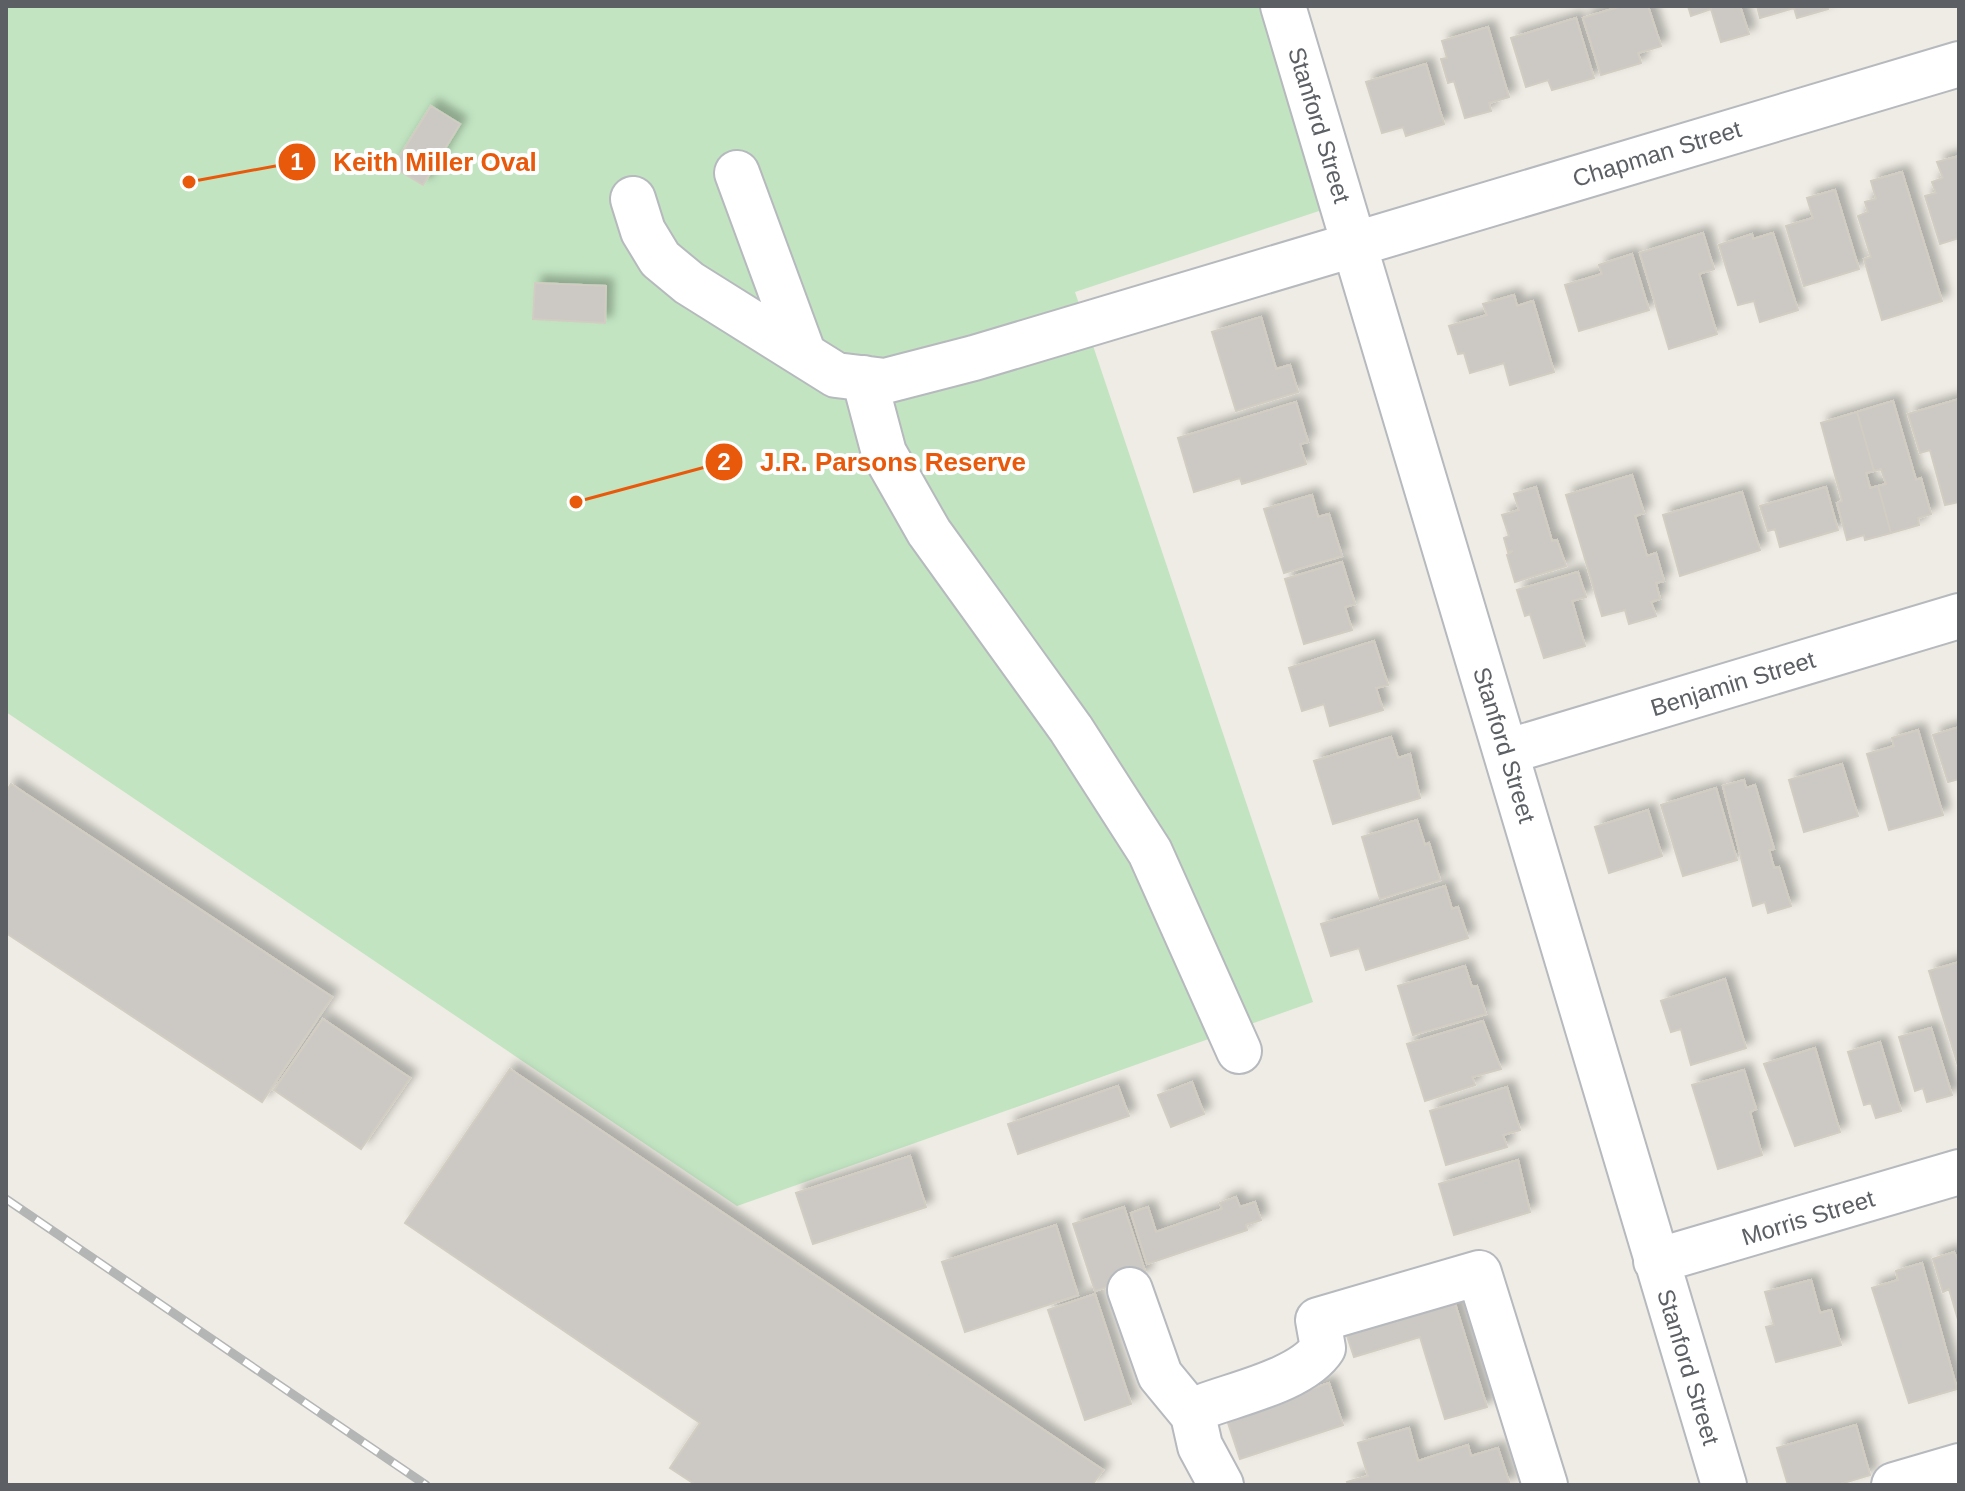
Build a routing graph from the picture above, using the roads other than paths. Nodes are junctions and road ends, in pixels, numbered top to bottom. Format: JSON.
{"nodes":[{"id":1,"x":1283,"y":6,"type":"edge"},
{"id":2,"x":1959,"y":64,"type":"edge"},
{"id":3,"x":737,"y":173,"type":"dead end"},
{"id":4,"x":633,"y":199,"type":"dead end"},
{"id":5,"x":1354,"y":244,"type":"junction"},
{"id":6,"x":766,"y":252,"type":"junction"},
{"id":7,"x":705,"y":293,"type":"junction"},
{"id":8,"x":804,"y":355,"type":"junction"},
{"id":9,"x":864,"y":378,"type":"junction"},
{"id":10,"x":1959,"y":616,"type":"edge"},
{"id":11,"x":1506,"y":752,"type":"junction"},
{"id":12,"x":1239,"y":1051,"type":"dead end"},
{"id":13,"x":1959,"y":1172,"type":"edge"},
{"id":14,"x":1656,"y":1261,"type":"junction"},
{"id":15,"x":1130,"y":1290,"type":"dead end"},
{"id":16,"x":1193,"y":1415,"type":"junction"},
{"id":17,"x":1959,"y":1466,"type":"edge"},
{"id":18,"x":1221,"y":1485,"type":"edge"},
{"id":19,"x":1545,"y":1485,"type":"edge"},
{"id":20,"x":1724,"y":1485,"type":"edge"},
{"id":21,"x":1894,"y":1485,"type":"edge"}],
"edges":[{"from":1,"to":5,"type":"street","name":"Stanford Street"},
{"from":2,"to":5,"type":"street","name":"Chapman Street"},
{"from":3,"to":6,"type":"street"},
{"from":4,"to":7,"type":"street","name":"Chapman Street"},
{"from":5,"to":9,"type":"street","name":"Chapman Street"},
{"from":5,"to":11,"type":"street","name":"Stanford Street"},
{"from":6,"to":7,"type":"street"},
{"from":6,"to":8,"type":"street"},
{"from":7,"to":8,"type":"street","name":"Chapman Street"},
{"from":8,"to":9,"type":"street","name":"Chapman Street"},
{"from":9,"to":12,"type":"street"},
{"from":10,"to":11,"type":"street","name":"Benjamin Street"},
{"from":11,"to":14,"type":"street","name":"Stanford Street"},
{"from":13,"to":14,"type":"street","name":"Morris Street"},
{"from":14,"to":20,"type":"street","name":"Stanford Street"},
{"from":15,"to":16,"type":"street"},
{"from":16,"to":18,"type":"street"},
{"from":16,"to":19,"type":"street"},
{"from":17,"to":21,"type":"street"}]}
